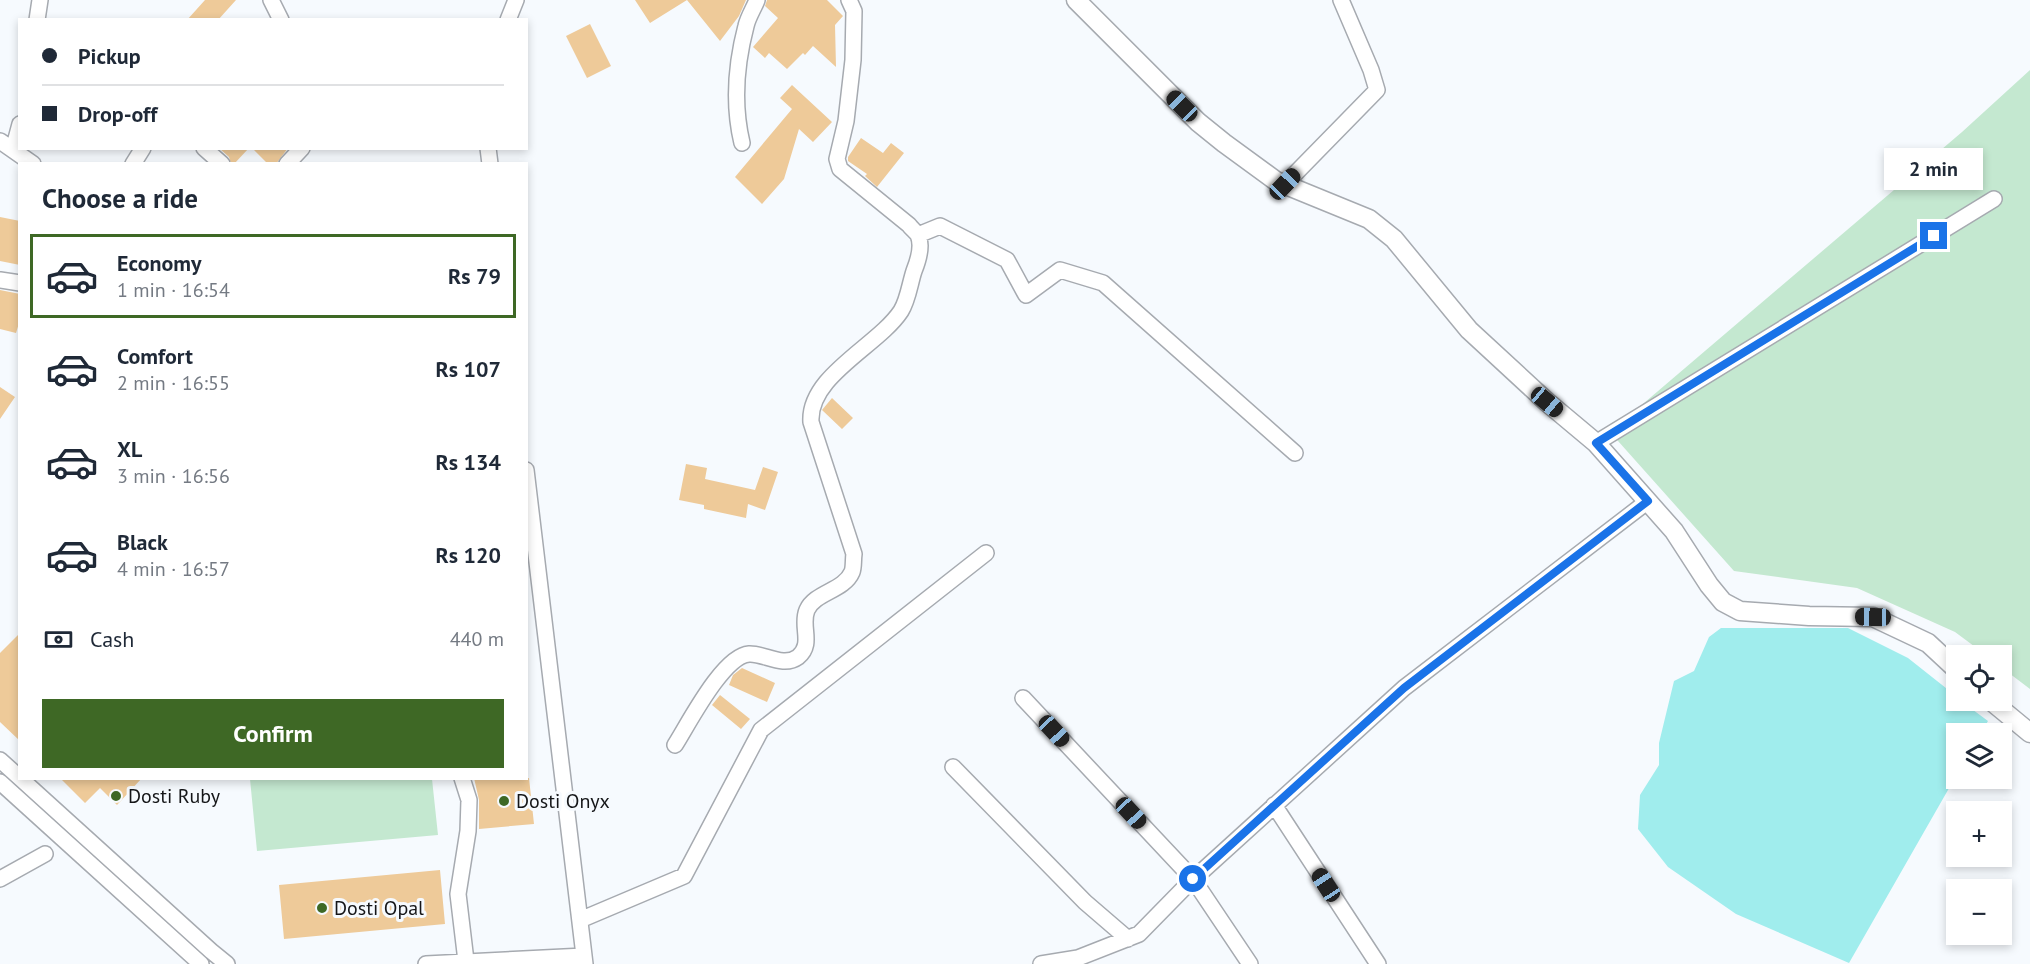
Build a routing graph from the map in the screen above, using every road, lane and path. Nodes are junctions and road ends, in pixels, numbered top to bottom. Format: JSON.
{"nodes":[{"id":1,"x":40,"y":0,"type":"edge"},
{"id":2,"x":271,"y":0,"type":"edge"},
{"id":3,"x":516,"y":0,"type":"edge"},
{"id":4,"x":758,"y":0,"type":"edge"},
{"id":5,"x":849,"y":0,"type":"edge"},
{"id":6,"x":1341,"y":0,"type":"edge"},
{"id":7,"x":1084,"y":3,"type":"edge"},
{"id":8,"x":37,"y":18,"type":"edge"},
{"id":9,"x":280,"y":18,"type":"edge"},
{"id":10,"x":509,"y":18,"type":"edge"},
{"id":11,"x":18,"y":133,"type":"edge"},
{"id":12,"x":0,"y":141,"type":"edge"},
{"id":13,"x":742,"y":143,"type":"dead end"},
{"id":14,"x":14,"y":150,"type":"junction"},
{"id":15,"x":206,"y":150,"type":"edge"},
{"id":16,"x":300,"y":150,"type":"edge"},
{"id":17,"x":30,"y":162,"type":"edge"},
{"id":18,"x":220,"y":162,"type":"edge"},
{"id":19,"x":289,"y":162,"type":"edge"},
{"id":20,"x":1285,"y":184,"type":"junction"},
{"id":21,"x":1994,"y":200,"type":"dead end"},
{"id":22,"x":918,"y":235,"type":"junction"},
{"id":23,"x":0,"y":280,"type":"edge"},
{"id":24,"x":18,"y":283,"type":"edge"},
{"id":25,"x":1596,"y":443,"type":"junction"},
{"id":26,"x":1295,"y":453,"type":"dead end"},
{"id":27,"x":528,"y":487,"type":"edge"},
{"id":28,"x":1648,"y":501,"type":"junction"},
{"id":29,"x":986,"y":553,"type":"dead end"},
{"id":30,"x":1946,"y":660,"type":"edge"},
{"id":31,"x":1023,"y":698,"type":"dead end"},
{"id":32,"x":2003,"y":711,"type":"edge"},
{"id":33,"x":2030,"y":733,"type":"edge"},
{"id":34,"x":675,"y":745,"type":"dead end"},
{"id":35,"x":0,"y":760,"type":"edge"},
{"id":36,"x":953,"y":767,"type":"dead end"},
{"id":37,"x":18,"y":776,"type":"edge"},
{"id":38,"x":22,"y":780,"type":"edge"},
{"id":39,"x":463,"y":780,"type":"edge"},
{"id":40,"x":0,"y":782,"type":"edge"},
{"id":41,"x":1274,"y":805,"type":"junction"},
{"id":42,"x":45,"y":854,"type":"dead end"},
{"id":43,"x":0,"y":879,"type":"edge"},
{"id":44,"x":1193,"y":879,"type":"junction"},
{"id":45,"x":580,"y":920,"type":"junction"},
{"id":46,"x":1128,"y":939,"type":"junction"},
{"id":47,"x":585,"y":960,"type":"edge"},
{"id":48,"x":466,"y":961,"type":"junction"},
{"id":49,"x":540,"y":961,"type":"edge"},
{"id":50,"x":1076,"y":961,"type":"edge"},
{"id":51,"x":201,"y":964,"type":"edge"},
{"id":52,"x":227,"y":964,"type":"edge"},
{"id":53,"x":426,"y":964,"type":"edge"},
{"id":54,"x":1041,"y":964,"type":"edge"},
{"id":55,"x":1250,"y":964,"type":"edge"},
{"id":56,"x":1378,"y":964,"type":"edge"}],
"edges":[{"from":1,"to":8,"type":"street"},
{"from":2,"to":9,"type":"street"},
{"from":3,"to":10,"type":"street"},
{"from":4,"to":13,"type":"street"},
{"from":5,"to":22,"type":"street"},
{"from":6,"to":20,"type":"street"},
{"from":7,"to":20,"type":"street"},
{"from":11,"to":14,"type":"street"},
{"from":12,"to":14,"type":"street"},
{"from":14,"to":17,"type":"street"},
{"from":15,"to":18,"type":"street"},
{"from":16,"to":19,"type":"street"},
{"from":20,"to":25,"type":"street"},
{"from":21,"to":25,"type":"street"},
{"from":22,"to":26,"type":"street"},
{"from":22,"to":34,"type":"street"},
{"from":23,"to":24,"type":"street"},
{"from":25,"to":28,"type":"street"},
{"from":27,"to":45,"type":"street"},
{"from":28,"to":30,"type":"street"},
{"from":28,"to":41,"type":"street"},
{"from":29,"to":45,"type":"street"},
{"from":31,"to":44,"type":"street"},
{"from":32,"to":33,"type":"street"},
{"from":35,"to":37,"type":"street"},
{"from":36,"to":46,"type":"street"},
{"from":38,"to":52,"type":"street"},
{"from":39,"to":48,"type":"street"},
{"from":40,"to":51,"type":"street"},
{"from":41,"to":44,"type":"street"},
{"from":41,"to":56,"type":"street"},
{"from":42,"to":43,"type":"street"},
{"from":44,"to":46,"type":"street"},
{"from":44,"to":55,"type":"street"},
{"from":45,"to":47,"type":"street"},
{"from":46,"to":50,"type":"street"},
{"from":47,"to":49,"type":"street"},
{"from":48,"to":49,"type":"street"},
{"from":48,"to":53,"type":"street"},
{"from":50,"to":54,"type":"street"}]}
